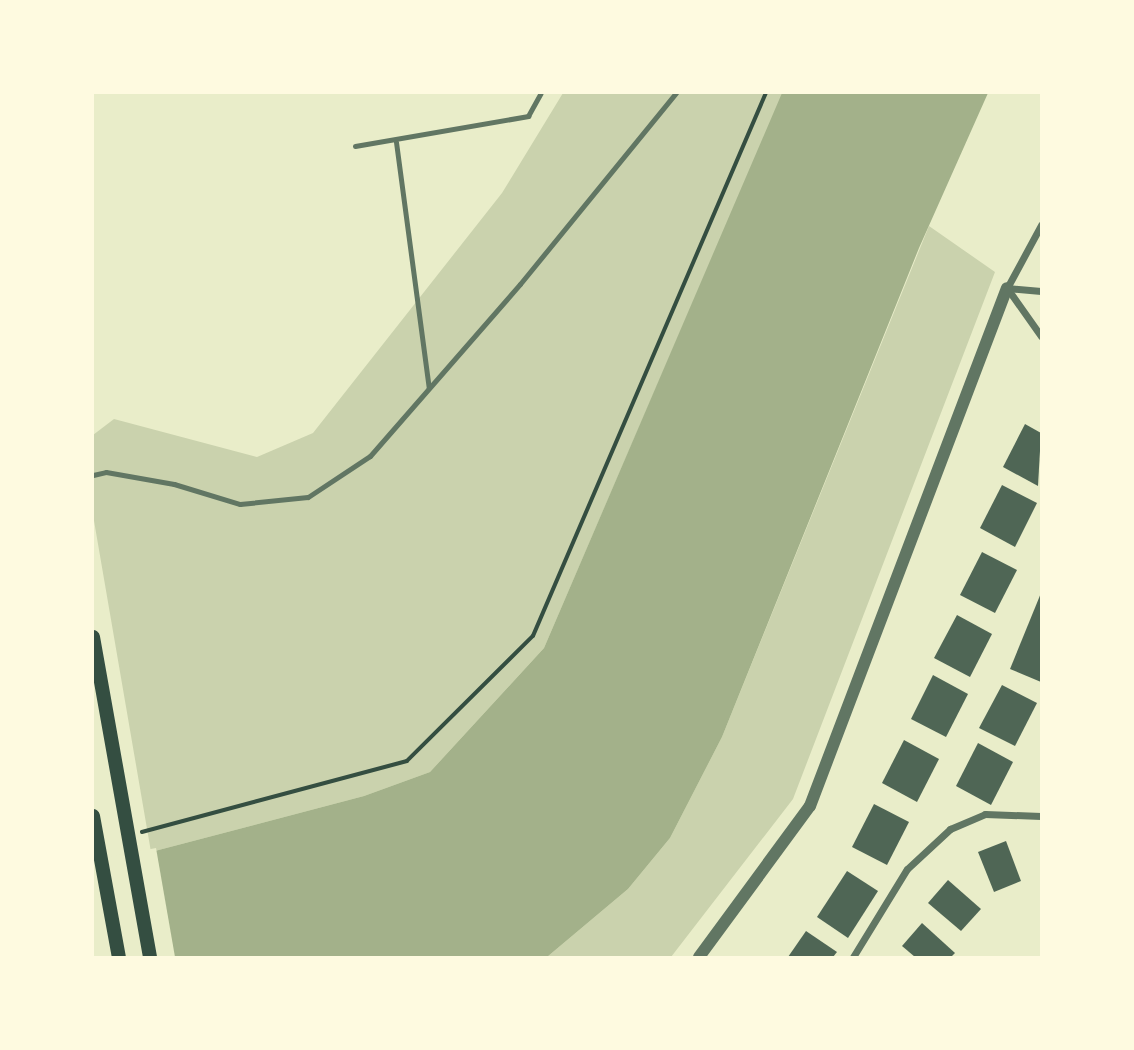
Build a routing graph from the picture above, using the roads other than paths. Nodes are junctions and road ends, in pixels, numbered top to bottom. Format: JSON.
{"nodes":[{"id":1,"x":541,"y":93,"type":"edge"},
{"id":2,"x":676,"y":93,"type":"edge"},
{"id":3,"x":396,"y":142,"type":"junction"},
{"id":4,"x":355,"y":146,"type":"dead end"},
{"id":5,"x":1041,"y":225,"type":"edge"},
{"id":6,"x":1007,"y":288,"type":"junction"},
{"id":7,"x":1041,"y":291,"type":"edge"},
{"id":8,"x":1041,"y":336,"type":"edge"},
{"id":9,"x":429,"y":388,"type":"junction"},
{"id":10,"x":93,"y":475,"type":"edge"},
{"id":11,"x":93,"y":637,"type":"edge"},
{"id":12,"x":93,"y":816,"type":"edge"},
{"id":13,"x":1041,"y":816,"type":"edge"},
{"id":14,"x":119,"y":957,"type":"edge"},
{"id":15,"x":150,"y":957,"type":"edge"},
{"id":16,"x":699,"y":957,"type":"edge"},
{"id":17,"x":853,"y":957,"type":"edge"}],
"edges":[{"from":1,"to":3,"type":"lane"},
{"from":2,"to":9,"type":"lane"},
{"from":3,"to":4,"type":"lane"},
{"from":3,"to":9,"type":"lane"},
{"from":5,"to":6,"type":"street"},
{"from":6,"to":7,"type":"street"},
{"from":6,"to":8,"type":"street"},
{"from":6,"to":16,"type":"street"},
{"from":9,"to":10,"type":"lane"},
{"from":11,"to":15,"type":"main road"},
{"from":12,"to":14,"type":"main road"},
{"from":13,"to":17,"type":"street"}]}
